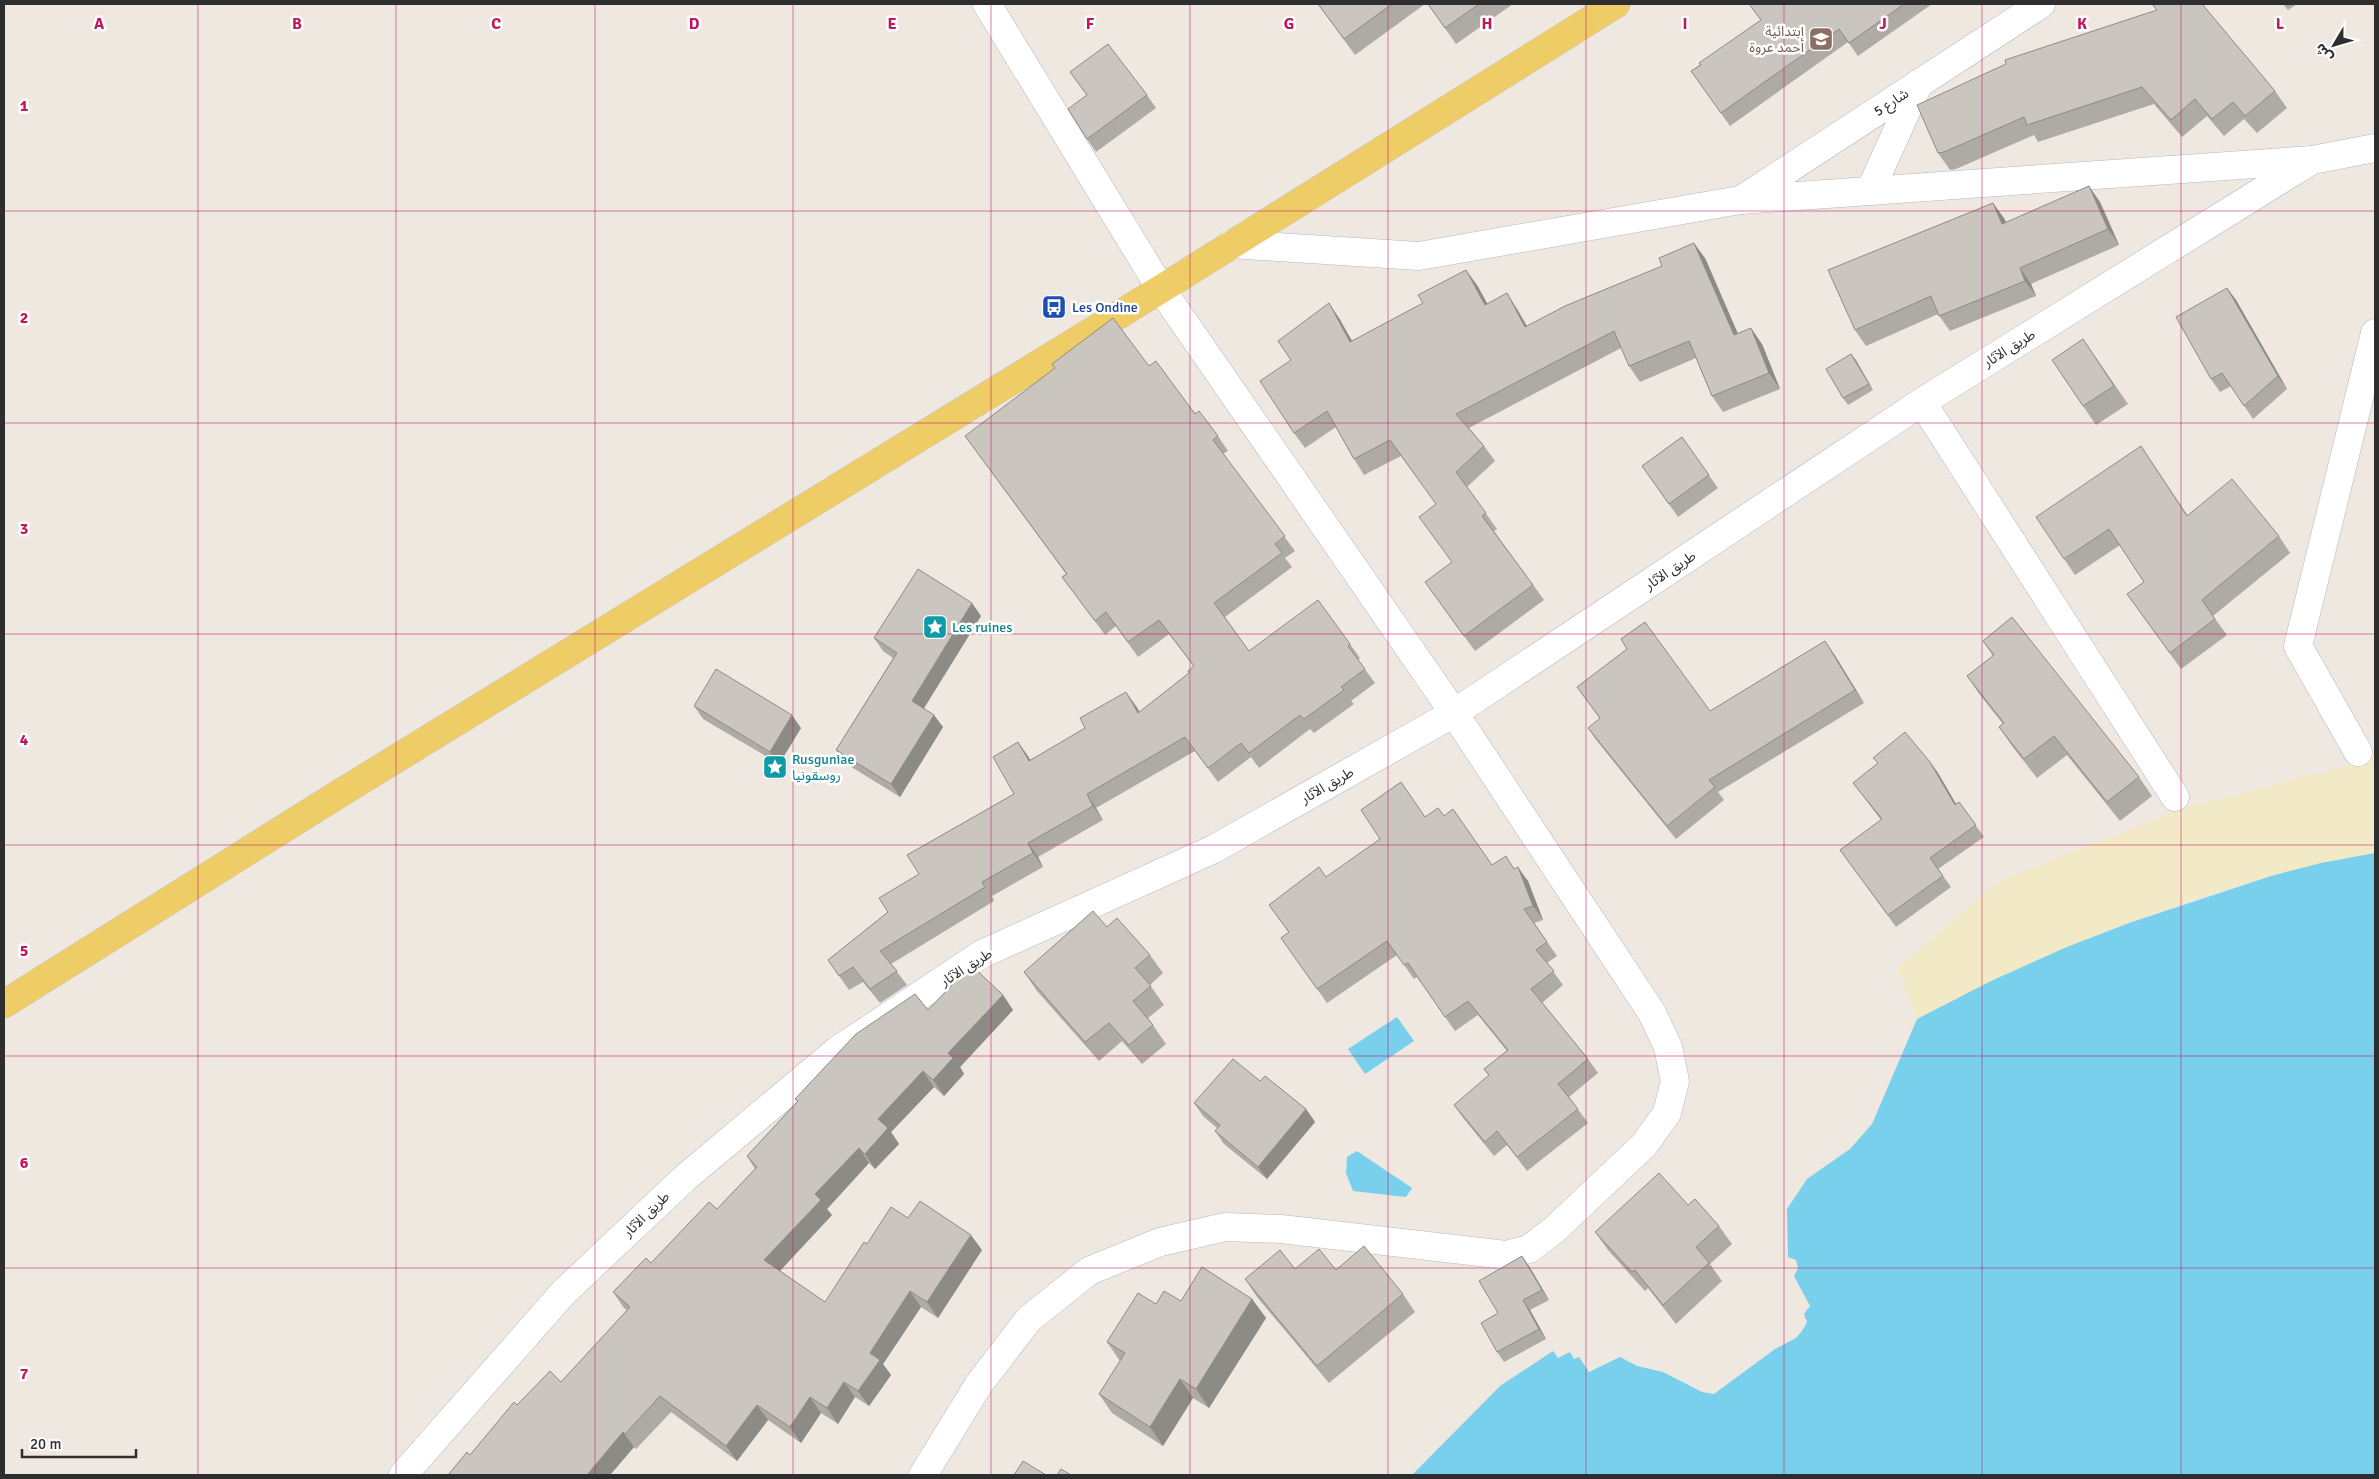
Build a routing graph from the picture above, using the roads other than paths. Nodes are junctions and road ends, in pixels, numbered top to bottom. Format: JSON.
{"nodes":[{"id":1,"x":988,"y":4,"type":"edge"},
{"id":2,"x":1616,"y":4,"type":"edge"},
{"id":3,"x":2042,"y":4,"type":"edge"},
{"id":4,"x":1920,"y":83,"type":"junction"},
{"id":5,"x":2375,"y":148,"type":"edge"},
{"id":6,"x":2312,"y":160,"type":"junction"},
{"id":7,"x":1870,"y":191,"type":"junction"},
{"id":8,"x":1740,"y":200,"type":"junction"},
{"id":9,"x":1232,"y":244,"type":"junction"},
{"id":10,"x":1161,"y":289,"type":"junction"},
{"id":11,"x":2375,"y":332,"type":"edge"},
{"id":12,"x":1922,"y":402,"type":"junction"},
{"id":13,"x":1454,"y":713,"type":"junction"},
{"id":14,"x":2358,"y":752,"type":"dead end"},
{"id":15,"x":2175,"y":797,"type":"dead end"},
{"id":16,"x":4,"y":1004,"type":"edge"},
{"id":17,"x":403,"y":1475,"type":"edge"},
{"id":18,"x":924,"y":1475,"type":"edge"}],
"edges":[{"from":1,"to":10,"type":"street"},
{"from":2,"to":9,"type":"main road"},
{"from":3,"to":4,"type":"street","name":"شارع 5"},
{"from":4,"to":7,"type":"street"},
{"from":4,"to":8,"type":"street","name":"شارع 5"},
{"from":5,"to":6,"type":"street"},
{"from":6,"to":7,"type":"street"},
{"from":6,"to":12,"type":"street","name":"طريق الآثار"},
{"from":7,"to":8,"type":"street"},
{"from":8,"to":9,"type":"street"},
{"from":9,"to":10,"type":"main road"},
{"from":10,"to":13,"type":"street"},
{"from":10,"to":16,"type":"main road"},
{"from":11,"to":14,"type":"street"},
{"from":12,"to":13,"type":"street","name":"طريق الآثار"},
{"from":12,"to":15,"type":"street"},
{"from":13,"to":17,"type":"street","name":"طريق الآثار"},
{"from":13,"to":18,"type":"street"}]}
